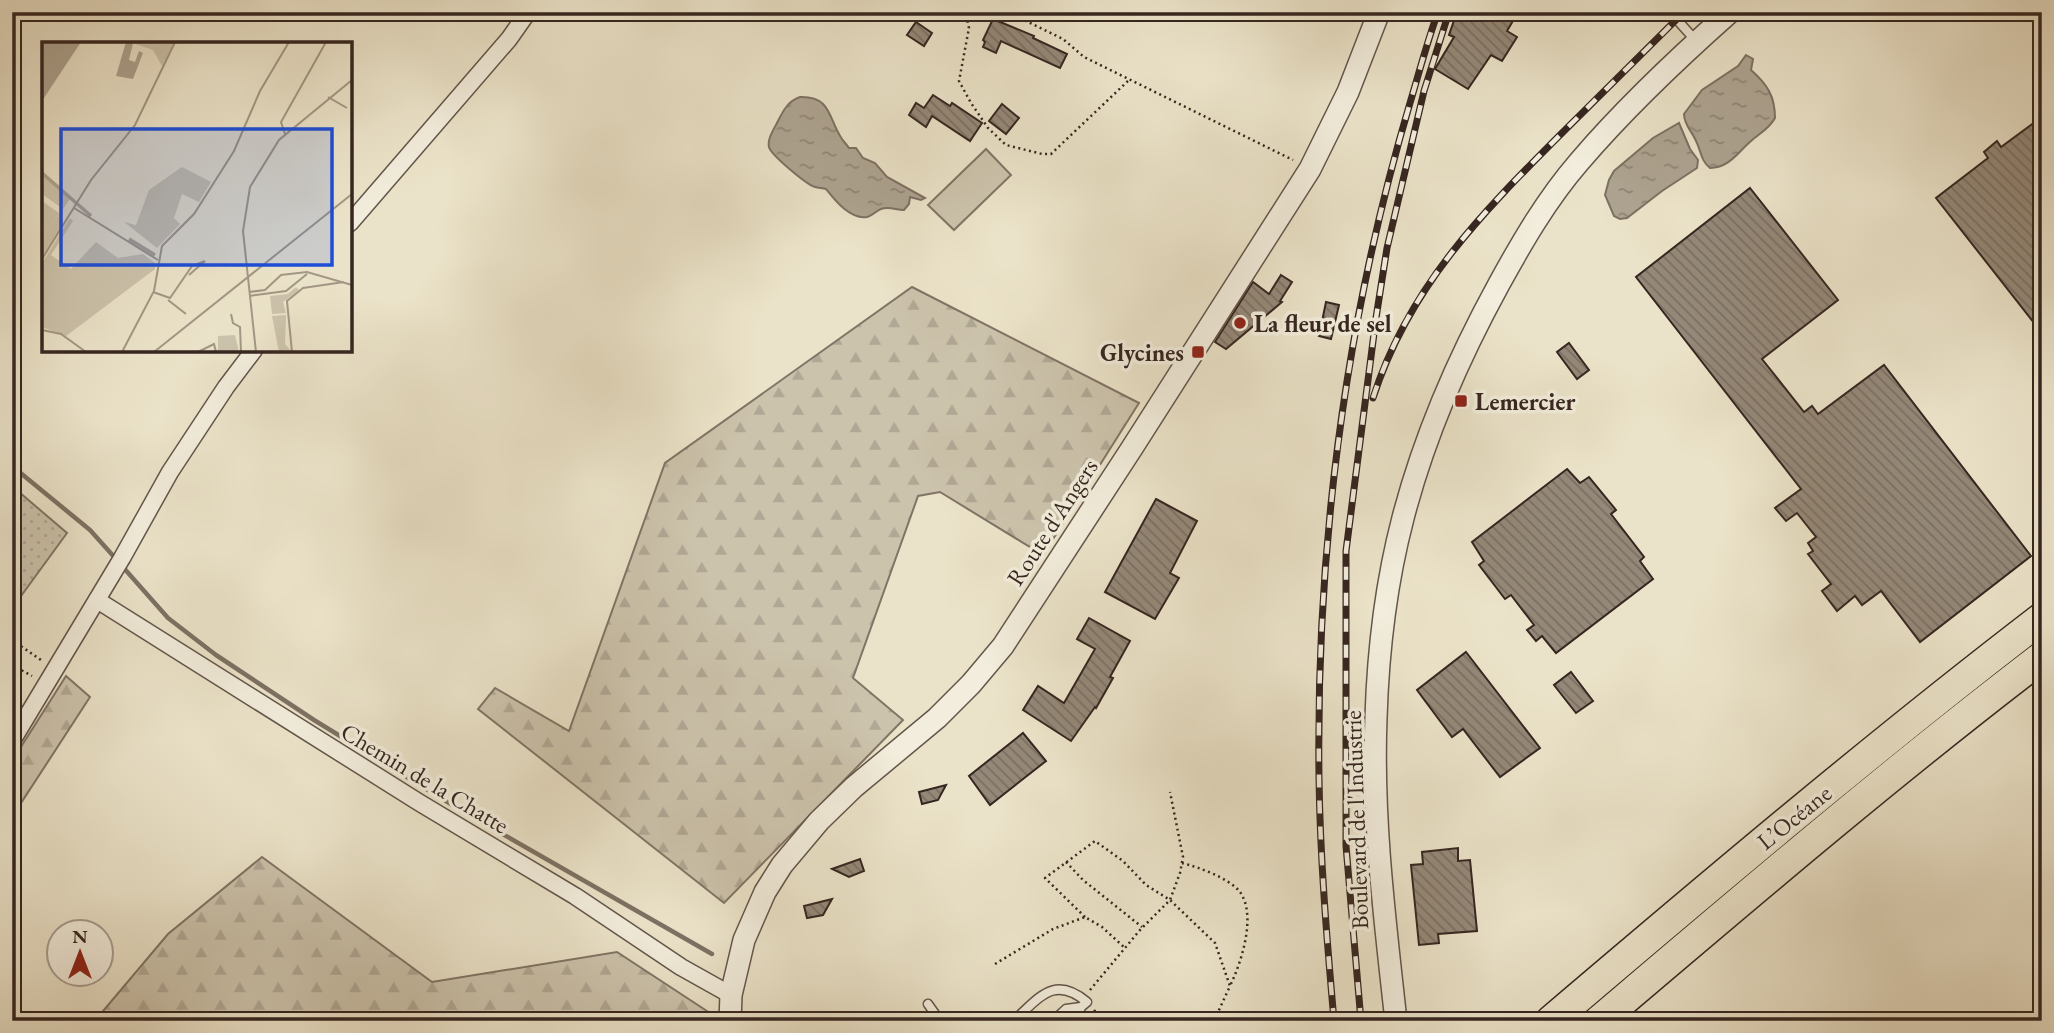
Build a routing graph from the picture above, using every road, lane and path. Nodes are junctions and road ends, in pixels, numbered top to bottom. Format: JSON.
{"nodes":[{"id":1,"x":528,"y":12,"type":"edge"},
{"id":2,"x":980,"y":12,"type":"edge"},
{"id":3,"x":993,"y":12,"type":"edge"},
{"id":4,"x":1379,"y":12,"type":"edge"},
{"id":5,"x":1670,"y":12,"type":"edge"},
{"id":6,"x":1730,"y":12,"type":"edge"},
{"id":7,"x":964,"y":14,"type":"edge"},
{"id":8,"x":1696,"y":42,"type":"junction"},
{"id":9,"x":1129,"y":80,"type":"junction"},
{"id":10,"x":1310,"y":169,"type":"junction"},
{"id":11,"x":352,"y":221,"type":"edge"},
{"id":12,"x":252,"y":352,"type":"edge"},
{"id":13,"x":97,"y":600,"type":"junction"},
{"id":14,"x":2042,"y":618,"type":"edge"},
{"id":15,"x":12,"y":640,"type":"edge"},
{"id":16,"x":2042,"y":657,"type":"edge"},
{"id":17,"x":12,"y":665,"type":"edge"},
{"id":18,"x":56,"y":667,"type":"junction"},
{"id":19,"x":47,"y":684,"type":"junction"},
{"id":20,"x":12,"y":741,"type":"edge"},
{"id":21,"x":1170,"y":792,"type":"dead end"},
{"id":22,"x":1066,"y":862,"type":"junction"},
{"id":23,"x":1182,"y":863,"type":"junction"},
{"id":24,"x":1170,"y":900,"type":"junction"},
{"id":25,"x":1085,"y":917,"type":"junction"},
{"id":26,"x":1142,"y":927,"type":"junction"},
{"id":27,"x":1125,"y":948,"type":"junction"},
{"id":28,"x":995,"y":964,"type":"dead end"},
{"id":29,"x":1230,"y":986,"type":"junction"},
{"id":30,"x":731,"y":995,"type":"junction"},
{"id":31,"x":1084,"y":1002,"type":"junction"},
{"id":32,"x":928,"y":1004,"type":"dead end"},
{"id":33,"x":730,"y":1021,"type":"edge"},
{"id":34,"x":940,"y":1021,"type":"edge"},
{"id":35,"x":1013,"y":1021,"type":"edge"},
{"id":36,"x":1053,"y":1021,"type":"edge"},
{"id":37,"x":1076,"y":1021,"type":"edge"},
{"id":38,"x":1214,"y":1021,"type":"edge"},
{"id":39,"x":1396,"y":1021,"type":"edge"},
{"id":40,"x":1550,"y":1021,"type":"edge"},
{"id":41,"x":1599,"y":1021,"type":"edge"}],
"edges":[{"from":1,"to":11,"type":"street"},
{"from":2,"to":7,"type":"path"},
{"from":3,"to":9,"type":"path"},
{"from":4,"to":10,"type":"street","name":"Route d'Angers"},
{"from":5,"to":8,"type":"lane"},
{"from":6,"to":8,"type":"street","name":"Boulevard de l'Industrie"},
{"from":7,"to":9,"type":"path"},
{"from":8,"to":39,"type":"street","name":"Boulevard de l'Industrie"},
{"from":9,"to":10,"type":"path"},
{"from":10,"to":30,"type":"street","name":"Route d'Angers"},
{"from":12,"to":13,"type":"street"},
{"from":13,"to":18,"type":"street"},
{"from":13,"to":30,"type":"street","name":"Chemin de la Chatte"},
{"from":14,"to":40,"type":"highway","name":"L’Océane"},
{"from":15,"to":18,"type":"path"},
{"from":16,"to":41,"type":"highway","name":"L’Océane"},
{"from":17,"to":19,"type":"path"},
{"from":18,"to":19,"type":"street"},
{"from":19,"to":20,"type":"street"},
{"from":21,"to":23,"type":"path"},
{"from":22,"to":24,"type":"path"},
{"from":22,"to":25,"type":"path"},
{"from":22,"to":26,"type":"path"},
{"from":23,"to":24,"type":"path"},
{"from":23,"to":29,"type":"path"},
{"from":24,"to":26,"type":"path"},
{"from":24,"to":29,"type":"path"},
{"from":25,"to":27,"type":"path"},
{"from":25,"to":28,"type":"path"},
{"from":26,"to":27,"type":"path"},
{"from":27,"to":31,"type":"path"},
{"from":29,"to":38,"type":"path"},
{"from":30,"to":33,"type":"street","name":"Route d'Angers"},
{"from":31,"to":35,"type":"lane"},
{"from":31,"to":36,"type":"lane"},
{"from":31,"to":37,"type":"lane"},
{"from":32,"to":34,"type":"lane"}]}
